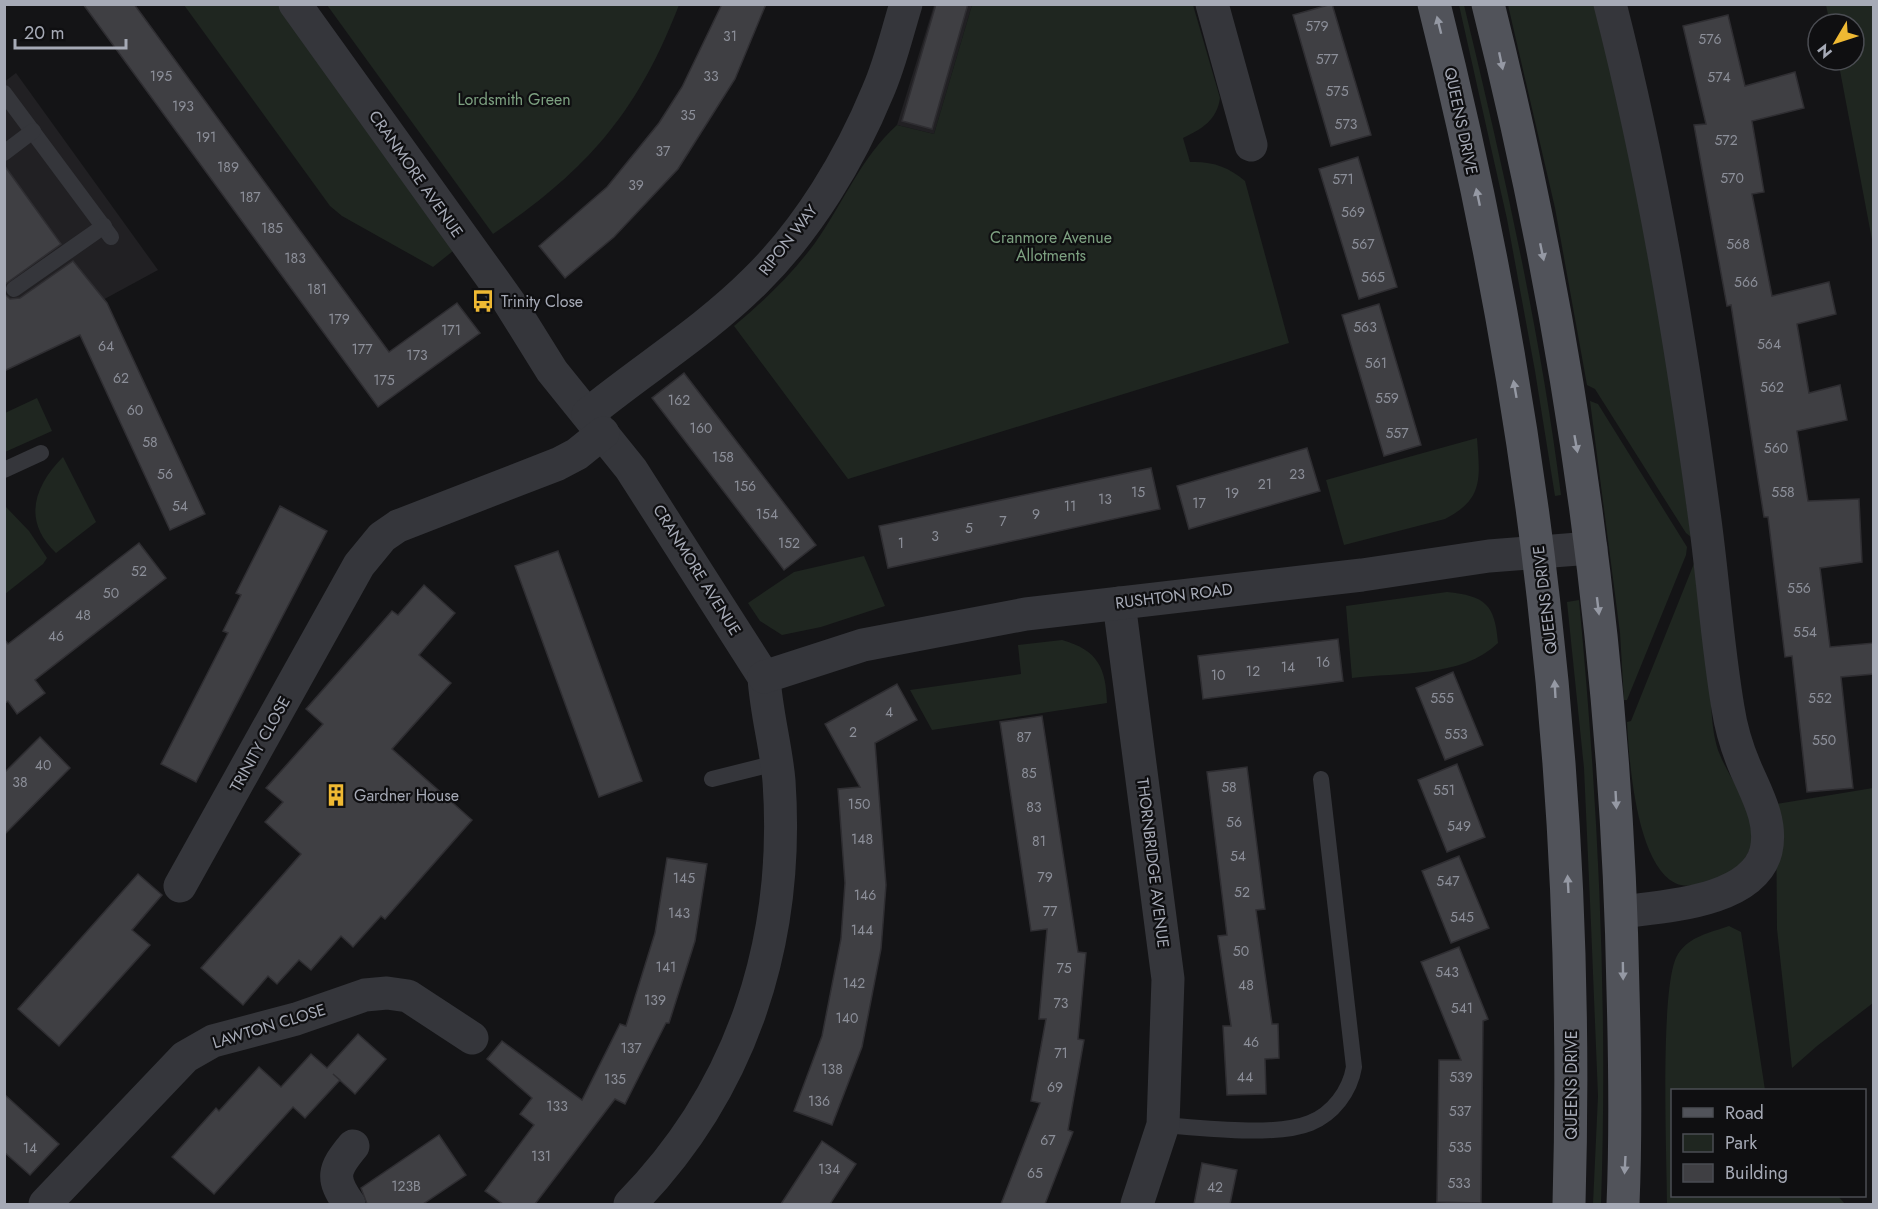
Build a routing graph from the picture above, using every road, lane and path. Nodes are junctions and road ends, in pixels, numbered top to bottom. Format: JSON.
{"nodes":[{"id":1,"x":295,"y":4,"type":"edge"},
{"id":2,"x":906,"y":4,"type":"edge"},
{"id":3,"x":1212,"y":4,"type":"edge"},
{"id":4,"x":1434,"y":4,"type":"edge"},
{"id":5,"x":1488,"y":4,"type":"edge"},
{"id":6,"x":1610,"y":4,"type":"edge"},
{"id":7,"x":4,"y":93,"type":"edge"},
{"id":8,"x":33,"y":131,"type":"junction"},
{"id":9,"x":1251,"y":145,"type":"dead end"},
{"id":10,"x":4,"y":153,"type":"edge"},
{"id":11,"x":14,"y":289,"type":"dead end"},
{"id":12,"x":596,"y":424,"type":"junction"},
{"id":13,"x":41,"y":453,"type":"dead end"},
{"id":14,"x":4,"y":470,"type":"edge"},
{"id":15,"x":1591,"y":548,"type":"junction"},
{"id":16,"x":1539,"y":550,"type":"junction"},
{"id":17,"x":1119,"y":603,"type":"junction"},
{"id":18,"x":764,"y":677,"type":"junction"},
{"id":19,"x":776,"y":763,"type":"junction"},
{"id":20,"x":712,"y":779,"type":"dead end"},
{"id":21,"x":1321,"y":779,"type":"dead end"},
{"id":22,"x":180,"y":886,"type":"dead end"},
{"id":23,"x":1622,"y":912,"type":"junction"},
{"id":24,"x":472,"y":1038,"type":"dead end"},
{"id":25,"x":1163,"y":1125,"type":"junction"},
{"id":26,"x":353,"y":1146,"type":"dead end"},
{"id":27,"x":45,"y":1204,"type":"edge"},
{"id":28,"x":349,"y":1204,"type":"edge"},
{"id":29,"x":630,"y":1204,"type":"edge"},
{"id":30,"x":1137,"y":1204,"type":"edge"},
{"id":31,"x":1569,"y":1204,"type":"edge"},
{"id":32,"x":1623,"y":1204,"type":"edge"}],
"edges":[{"from":1,"to":12,"type":"street","name":"CRANMORE AVENUE"},
{"from":2,"to":12,"type":"street","name":"RIPON WAY"},
{"from":3,"to":9,"type":"street"},
{"from":16,"to":4,"type":"main road","name":"QUEENS DRIVE","one_way":true},
{"from":5,"to":15,"type":"main road","one_way":true},
{"from":6,"to":23,"type":"street"},
{"from":7,"to":8,"type":"lane"},
{"from":8,"to":10,"type":"lane"},
{"from":8,"to":11,"type":"lane"},
{"from":12,"to":18,"type":"street","name":"CRANMORE AVENUE"},
{"from":12,"to":22,"type":"street","name":"TRINITY CLOSE"},
{"from":13,"to":14,"type":"lane"},
{"from":15,"to":16,"type":"street","name":"RUSHTON ROAD"},
{"from":15,"to":23,"type":"main road","one_way":true},
{"from":16,"to":17,"type":"street","name":"RUSHTON ROAD"},
{"from":31,"to":16,"type":"main road","name":"QUEENS DRIVE","one_way":true},
{"from":17,"to":18,"type":"street","name":"RUSHTON ROAD"},
{"from":17,"to":25,"type":"street","name":"THORNBRIDGE AVENUE"},
{"from":18,"to":19,"type":"street","name":"CRANMORE AVENUE"},
{"from":19,"to":20,"type":"lane"},
{"from":19,"to":29,"type":"street","name":"CRANMORE AVENUE"},
{"from":21,"to":25,"type":"lane"},
{"from":23,"to":32,"type":"main road","one_way":true},
{"from":24,"to":27,"type":"street","name":"LAWTON CLOSE"},
{"from":25,"to":30,"type":"street","name":"THORNBRIDGE AVENUE"},
{"from":26,"to":28,"type":"street"}]}
